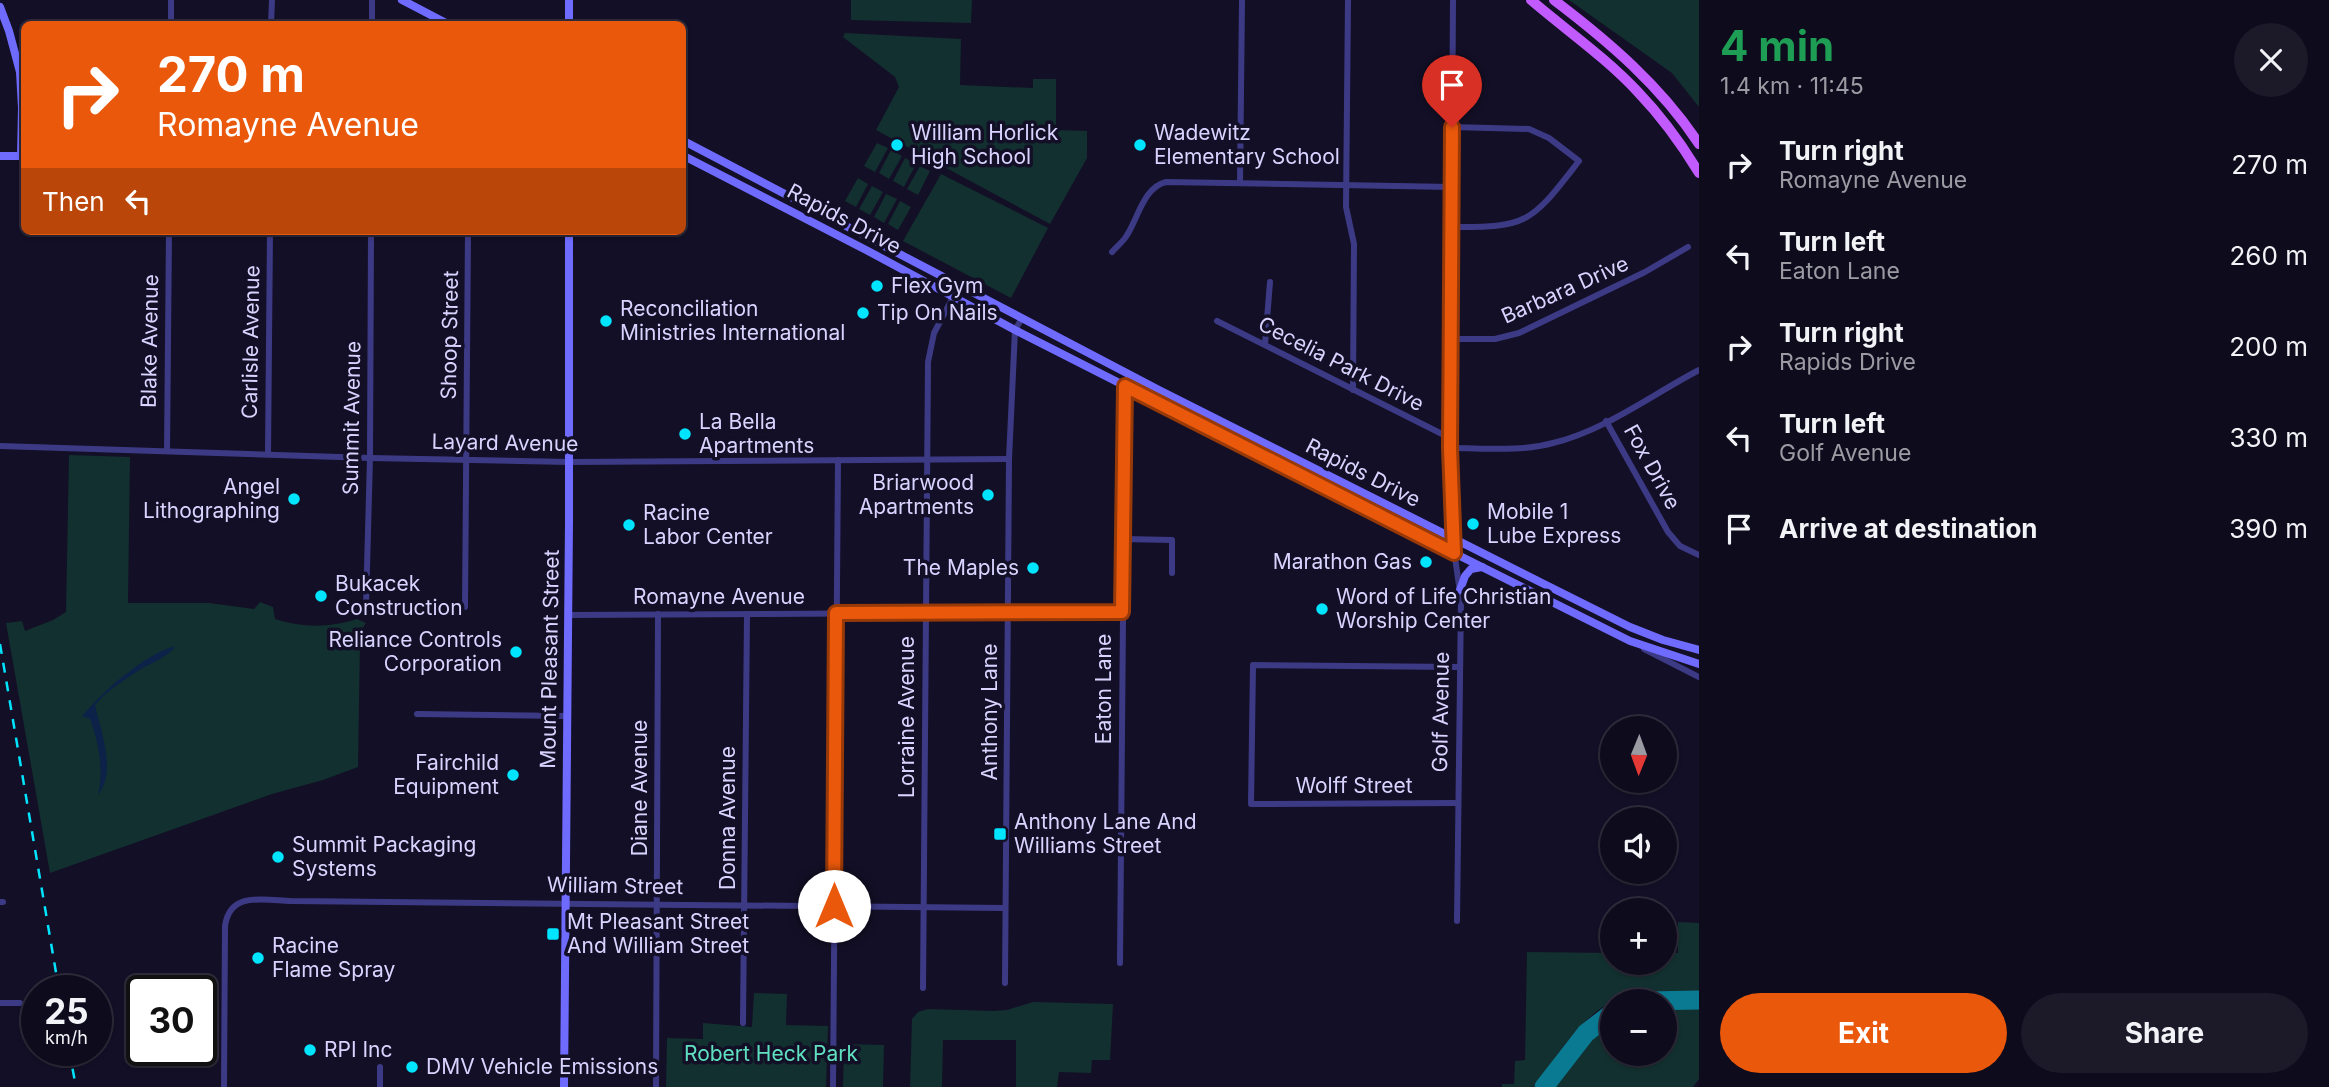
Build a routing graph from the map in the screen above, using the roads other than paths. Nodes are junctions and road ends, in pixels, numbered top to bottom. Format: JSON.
{"nodes":[{"id":1,"x":171,"y":0,"type":"edge"},
{"id":2,"x":272,"y":0,"type":"edge"},
{"id":3,"x":372,"y":0,"type":"edge"},
{"id":4,"x":402,"y":0,"type":"edge"},
{"id":5,"x":569,"y":0,"type":"edge"},
{"id":6,"x":1242,"y":0,"type":"edge"},
{"id":7,"x":1348,"y":0,"type":"edge"},
{"id":8,"x":1454,"y":0,"type":"edge"},
{"id":9,"x":1531,"y":0,"type":"edge"},
{"id":10,"x":1554,"y":0,"type":"edge"},
{"id":11,"x":0,"y":7,"type":"edge"},
{"id":12,"x":171,"y":21,"type":"edge"},
{"id":13,"x":271,"y":21,"type":"edge"},
{"id":14,"x":372,"y":21,"type":"edge"},
{"id":15,"x":442,"y":21,"type":"edge"},
{"id":16,"x":569,"y":21,"type":"edge"},
{"id":17,"x":21,"y":90,"type":"edge"},
{"id":18,"x":1452,"y":127,"type":"junction"},
{"id":19,"x":686,"y":142,"type":"edge"},
{"id":20,"x":1699,"y":144,"type":"edge"},
{"id":21,"x":0,"y":156,"type":"edge"},
{"id":22,"x":21,"y":156,"type":"edge"},
{"id":23,"x":686,"y":157,"type":"edge"},
{"id":24,"x":1699,"y":173,"type":"edge"},
{"id":25,"x":1240,"y":183,"type":"junction"},
{"id":26,"x":1346,"y":185,"type":"junction"},
{"id":27,"x":1452,"y":187,"type":"junction"},
{"id":28,"x":1452,"y":227,"type":"junction"},
{"id":29,"x":169,"y":235,"type":"edge"},
{"id":30,"x":270,"y":235,"type":"edge"},
{"id":31,"x":371,"y":235,"type":"edge"},
{"id":32,"x":468,"y":235,"type":"edge"},
{"id":33,"x":569,"y":235,"type":"edge"},
{"id":34,"x":1688,"y":247,"type":"dead end"},
{"id":35,"x":1112,"y":251,"type":"dead end"},
{"id":36,"x":1270,"y":282,"type":"dead end"},
{"id":37,"x":960,"y":286,"type":"junction"},
{"id":38,"x":953,"y":297,"type":"junction"},
{"id":39,"x":1022,"y":318,"type":"junction"},
{"id":40,"x":1217,"y":321,"type":"dead end"},
{"id":41,"x":1015,"y":330,"type":"junction"},
{"id":42,"x":1451,"y":339,"type":"junction"},
{"id":43,"x":1265,"y":344,"type":"junction"},
{"id":44,"x":1697,"y":371,"type":"edge"},
{"id":45,"x":1130,"y":375,"type":"junction"},
{"id":46,"x":1699,"y":380,"type":"edge"},
{"id":47,"x":1125,"y":386,"type":"junction"},
{"id":48,"x":1353,"y":390,"type":"junction"},
{"id":49,"x":1221,"y":421,"type":"junction"},
{"id":50,"x":1606,"y":421,"type":"junction"},
{"id":51,"x":1216,"y":433,"type":"junction"},
{"id":52,"x":1450,"y":439,"type":"junction"},
{"id":53,"x":0,"y":446,"type":"edge"},
{"id":54,"x":1450,"y":448,"type":"junction"},
{"id":55,"x":167,"y":451,"type":"junction"},
{"id":56,"x":1282,"y":452,"type":"junction"},
{"id":57,"x":268,"y":454,"type":"junction"},
{"id":58,"x":370,"y":458,"type":"junction"},
{"id":59,"x":466,"y":459,"type":"junction"},
{"id":60,"x":1009,"y":459,"type":"junction"},
{"id":61,"x":838,"y":460,"type":"junction"},
{"id":62,"x":927,"y":460,"type":"junction"},
{"id":63,"x":569,"y":462,"type":"junction"},
{"id":64,"x":1277,"y":463,"type":"junction"},
{"id":65,"x":1338,"y":480,"type":"junction"},
{"id":66,"x":1332,"y":491,"type":"junction"},
{"id":67,"x":1381,"y":502,"type":"junction"},
{"id":68,"x":1375,"y":513,"type":"junction"},
{"id":69,"x":1405,"y":514,"type":"junction"},
{"id":70,"x":1399,"y":525,"type":"junction"},
{"id":71,"x":1452,"y":537,"type":"junction"},
{"id":72,"x":1123,"y":539,"type":"junction"},
{"id":73,"x":1454,"y":553,"type":"junction"},
{"id":74,"x":1699,"y":555,"type":"edge"},
{"id":75,"x":1482,"y":568,"type":"junction"},
{"id":76,"x":1172,"y":573,"type":"dead end"},
{"id":77,"x":1543,"y":584,"type":"junction"},
{"id":78,"x":1460,"y":590,"type":"junction"},
{"id":79,"x":1538,"y":595,"type":"junction"},
{"id":80,"x":366,"y":605,"type":"dead end"},
{"id":81,"x":465,"y":607,"type":"dead end"},
{"id":82,"x":1008,"y":612,"type":"junction"},
{"id":83,"x":1122,"y":612,"type":"junction"},
{"id":84,"x":836,"y":613,"type":"junction"},
{"id":85,"x":926,"y":613,"type":"junction"},
{"id":86,"x":658,"y":614,"type":"junction"},
{"id":87,"x":747,"y":614,"type":"junction"},
{"id":88,"x":568,"y":615,"type":"junction"},
{"id":89,"x":1605,"y":615,"type":"junction"},
{"id":90,"x":1600,"y":626,"type":"junction"},
{"id":91,"x":1630,"y":641,"type":"junction"},
{"id":92,"x":1696,"y":650,"type":"edge"},
{"id":93,"x":1695,"y":663,"type":"edge"},
{"id":94,"x":1459,"y":667,"type":"junction"},
{"id":95,"x":1699,"y":677,"type":"edge"},
{"id":96,"x":417,"y":714,"type":"dead end"},
{"id":97,"x":566,"y":716,"type":"junction"},
{"id":98,"x":1458,"y":803,"type":"junction"},
{"id":99,"x":565,"y":904,"type":"junction"},
{"id":100,"x":658,"y":904,"type":"junction"},
{"id":101,"x":744,"y":905,"type":"junction"},
{"id":102,"x":834,"y":906,"type":"junction"},
{"id":103,"x":923,"y":907,"type":"junction"},
{"id":104,"x":1005,"y":908,"type":"junction"},
{"id":105,"x":1457,"y":921,"type":"dead end"},
{"id":106,"x":1120,"y":963,"type":"dead end"},
{"id":107,"x":1005,"y":983,"type":"dead end"},
{"id":108,"x":923,"y":988,"type":"dead end"},
{"id":109,"x":0,"y":1003,"type":"edge"},
{"id":110,"x":20,"y":1003,"type":"dead end"},
{"id":111,"x":743,"y":1023,"type":"dead end"},
{"id":112,"x":380,"y":1067,"type":"dead end"},
{"id":113,"x":225,"y":1087,"type":"edge"},
{"id":114,"x":380,"y":1087,"type":"edge"},
{"id":115,"x":564,"y":1087,"type":"edge"},
{"id":116,"x":656,"y":1087,"type":"edge"},
{"id":117,"x":833,"y":1087,"type":"edge"}],
"edges":[{"from":1,"to":12,"type":"street"},
{"from":2,"to":13,"type":"street"},
{"from":3,"to":14,"type":"street"},
{"from":4,"to":15,"type":"street"},
{"from":5,"to":16,"type":"street"},
{"from":6,"to":25,"type":"street"},
{"from":7,"to":26,"type":"street"},
{"from":8,"to":18,"type":"street","name":"Golf Avenue"},
{"from":9,"to":24,"type":"main road"},
{"from":10,"to":20,"type":"main road"},
{"from":11,"to":17,"type":"street"},
{"from":18,"to":27,"type":"street","name":"Golf Avenue"},
{"from":18,"to":28,"type":"street"},
{"from":19,"to":37,"type":"street","name":"Rapids Drive"},
{"from":21,"to":22,"type":"street"},
{"from":23,"to":38,"type":"street","name":"Rapids Drive"},
{"from":25,"to":26,"type":"street"},
{"from":25,"to":35,"type":"street"},
{"from":26,"to":27,"type":"street"},
{"from":26,"to":48,"type":"street"},
{"from":27,"to":28,"type":"street","name":"Golf Avenue"},
{"from":28,"to":42,"type":"street","name":"Golf Avenue"},
{"from":29,"to":55,"type":"street","name":"Blake Avenue"},
{"from":30,"to":57,"type":"street","name":"Carlisle Avenue"},
{"from":31,"to":58,"type":"street","name":"Summit Avenue"},
{"from":32,"to":59,"type":"street","name":"Shoop Street"},
{"from":33,"to":63,"type":"street","name":"Mount Pleasant Street"},
{"from":34,"to":42,"type":"street","name":"Barbara Drive"},
{"from":36,"to":43,"type":"street"},
{"from":37,"to":38,"type":"street","name":"Lorraine Avenue"},
{"from":37,"to":39,"type":"street","name":"Rapids Drive"},
{"from":38,"to":41,"type":"street","name":"Rapids Drive"},
{"from":38,"to":62,"type":"street","name":"Lorraine Avenue"},
{"from":39,"to":41,"type":"street","name":"Anthony Lane"},
{"from":39,"to":45,"type":"street","name":"Rapids Drive"},
{"from":40,"to":43,"type":"street","name":"Cecelia Park Drive"},
{"from":41,"to":47,"type":"street","name":"Rapids Drive"},
{"from":41,"to":60,"type":"street","name":"Anthony Lane"},
{"from":42,"to":52,"type":"street","name":"Golf Avenue"},
{"from":43,"to":48,"type":"street","name":"Cecelia Park Drive"},
{"from":44,"to":46,"type":"street"},
{"from":44,"to":50,"type":"street"},
{"from":45,"to":47,"type":"street","name":"Eaton Lane"},
{"from":45,"to":49,"type":"street","name":"Rapids Drive"},
{"from":47,"to":51,"type":"street","name":"Rapids Drive"},
{"from":47,"to":72,"type":"street","name":"Eaton Lane"},
{"from":48,"to":52,"type":"street","name":"Cecelia Park Drive"},
{"from":49,"to":51,"type":"street"},
{"from":49,"to":56,"type":"street","name":"Rapids Drive"},
{"from":50,"to":54,"type":"street"},
{"from":50,"to":74,"type":"street","name":"Fox Drive"},
{"from":51,"to":64,"type":"street","name":"Rapids Drive"},
{"from":52,"to":54,"type":"street","name":"Golf Avenue"},
{"from":53,"to":55,"type":"street","name":"Layard Avenue"},
{"from":54,"to":71,"type":"street","name":"Golf Avenue"},
{"from":55,"to":57,"type":"street","name":"Layard Avenue"},
{"from":56,"to":64,"type":"street"},
{"from":56,"to":65,"type":"street","name":"Rapids Drive"},
{"from":57,"to":58,"type":"street","name":"Layard Avenue"},
{"from":58,"to":59,"type":"street","name":"Layard Avenue"},
{"from":58,"to":80,"type":"street","name":"Summit Avenue"},
{"from":59,"to":63,"type":"street","name":"Layard Avenue"},
{"from":59,"to":81,"type":"street","name":"Shoop Street"},
{"from":60,"to":62,"type":"street","name":"Layard Avenue"},
{"from":60,"to":82,"type":"street","name":"Anthony Lane"},
{"from":61,"to":62,"type":"street","name":"Layard Avenue"},
{"from":61,"to":63,"type":"street","name":"Layard Avenue"},
{"from":61,"to":84,"type":"street"},
{"from":62,"to":85,"type":"street","name":"Lorraine Avenue"},
{"from":63,"to":88,"type":"street","name":"Mount Pleasant Street"},
{"from":64,"to":66,"type":"street","name":"Rapids Drive"},
{"from":65,"to":66,"type":"street"},
{"from":65,"to":67,"type":"street","name":"Rapids Drive"},
{"from":66,"to":68,"type":"street","name":"Rapids Drive"},
{"from":67,"to":68,"type":"street"},
{"from":67,"to":69,"type":"street","name":"Rapids Drive"},
{"from":68,"to":70,"type":"street","name":"Rapids Drive"},
{"from":69,"to":70,"type":"street"},
{"from":69,"to":71,"type":"street","name":"Rapids Drive"},
{"from":70,"to":73,"type":"street","name":"Rapids Drive"},
{"from":71,"to":73,"type":"street","name":"Golf Avenue"},
{"from":71,"to":77,"type":"street","name":"Rapids Drive"},
{"from":72,"to":76,"type":"street"},
{"from":72,"to":83,"type":"street","name":"Eaton Lane"},
{"from":73,"to":75,"type":"street","name":"Rapids Drive"},
{"from":73,"to":78,"type":"street","name":"Golf Avenue"},
{"from":75,"to":78,"type":"street"},
{"from":75,"to":79,"type":"street","name":"Rapids Drive"},
{"from":77,"to":79,"type":"street"},
{"from":77,"to":89,"type":"street","name":"Rapids Drive"},
{"from":78,"to":94,"type":"street","name":"Golf Avenue"},
{"from":79,"to":90,"type":"street","name":"Rapids Drive"},
{"from":82,"to":83,"type":"street","name":"Romayne Avenue"},
{"from":82,"to":85,"type":"street","name":"Romayne Avenue"},
{"from":82,"to":104,"type":"street","name":"Anthony Lane"},
{"from":83,"to":106,"type":"street","name":"Eaton Lane"},
{"from":84,"to":85,"type":"street","name":"Romayne Avenue"},
{"from":84,"to":87,"type":"street","name":"Romayne Avenue"},
{"from":84,"to":102,"type":"street"},
{"from":85,"to":103,"type":"street","name":"Lorraine Avenue"},
{"from":86,"to":87,"type":"street","name":"Romayne Avenue"},
{"from":86,"to":88,"type":"street","name":"Romayne Avenue"},
{"from":86,"to":100,"type":"street","name":"Diane Avenue"},
{"from":87,"to":101,"type":"street","name":"Donna Avenue"},
{"from":88,"to":97,"type":"street","name":"Mount Pleasant Street"},
{"from":89,"to":90,"type":"street"},
{"from":89,"to":92,"type":"street","name":"Rapids Drive"},
{"from":90,"to":91,"type":"street","name":"Rapids Drive"},
{"from":91,"to":93,"type":"street"},
{"from":91,"to":95,"type":"street","name":"Rapids Drive"},
{"from":92,"to":93,"type":"street"},
{"from":94,"to":98,"type":"street","name":"Golf Avenue"},
{"from":94,"to":98,"type":"street","name":"Wolff Street"},
{"from":96,"to":97,"type":"street"},
{"from":97,"to":99,"type":"street","name":"Mount Pleasant Street"},
{"from":98,"to":105,"type":"street","name":"Golf Avenue"},
{"from":99,"to":100,"type":"street","name":"William Street"},
{"from":99,"to":113,"type":"street","name":"William Street"},
{"from":99,"to":115,"type":"street","name":"Mount Pleasant Street"},
{"from":100,"to":101,"type":"street","name":"William Street"},
{"from":100,"to":116,"type":"street","name":"Diane Avenue"},
{"from":101,"to":102,"type":"street","name":"William Street"},
{"from":101,"to":111,"type":"street","name":"Donna Avenue"},
{"from":102,"to":103,"type":"street","name":"William Street"},
{"from":102,"to":117,"type":"street"},
{"from":103,"to":104,"type":"street","name":"William Street"},
{"from":103,"to":108,"type":"street","name":"Lorraine Avenue"},
{"from":104,"to":107,"type":"street","name":"Anthony Lane"},
{"from":109,"to":110,"type":"street"},
{"from":112,"to":114,"type":"street"}]}
